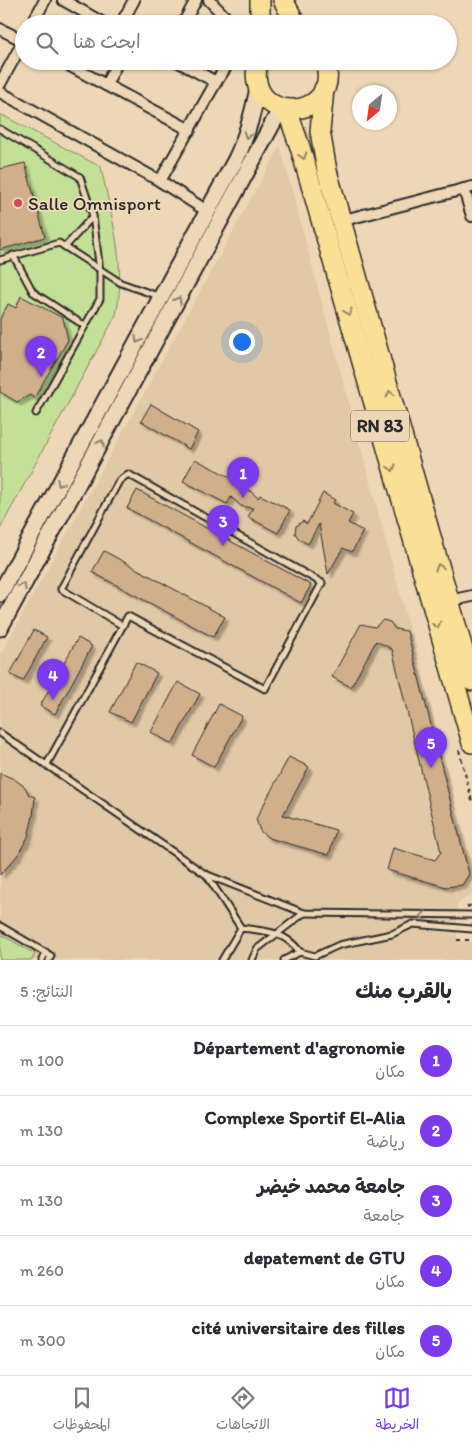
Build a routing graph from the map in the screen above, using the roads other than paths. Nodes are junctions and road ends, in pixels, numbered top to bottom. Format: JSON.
{"nodes":[{"id":1,"x":45,"y":0,"type":"edge"},
{"id":2,"x":63,"y":0,"type":"edge"},
{"id":3,"x":134,"y":0,"type":"edge"},
{"id":4,"x":196,"y":0,"type":"edge"},
{"id":5,"x":209,"y":0,"type":"edge"},
{"id":6,"x":224,"y":0,"type":"edge"},
{"id":7,"x":260,"y":0,"type":"edge"},
{"id":8,"x":283,"y":0,"type":"edge"},
{"id":9,"x":222,"y":12,"type":"junction"},
{"id":10,"x":37,"y":15,"type":"edge"},
{"id":11,"x":89,"y":15,"type":"edge"},
{"id":12,"x":126,"y":15,"type":"edge"},
{"id":13,"x":188,"y":15,"type":"edge"},
{"id":14,"x":224,"y":15,"type":"edge"},
{"id":15,"x":260,"y":15,"type":"edge"},
{"id":16,"x":291,"y":15,"type":"edge"},
{"id":17,"x":0,"y":29,"type":"edge"},
{"id":18,"x":15,"y":36,"type":"edge"},
{"id":19,"x":15,"y":57,"type":"edge"},
{"id":20,"x":78,"y":70,"type":"edge"},
{"id":21,"x":114,"y":70,"type":"edge"},
{"id":22,"x":194,"y":70,"type":"edge"},
{"id":23,"x":224,"y":70,"type":"edge"},
{"id":24,"x":257,"y":70,"type":"edge"},
{"id":25,"x":328,"y":70,"type":"edge"},
{"id":26,"x":216,"y":82,"type":"junction"},
{"id":27,"x":0,"y":84,"type":"edge"},
{"id":28,"x":106,"y":85,"type":"junction"},
{"id":29,"x":258,"y":88,"type":"junction"},
{"id":30,"x":324,"y":89,"type":"junction"},
{"id":31,"x":0,"y":92,"type":"edge"},
{"id":32,"x":284,"y":109,"type":"junction"},
{"id":33,"x":0,"y":129,"type":"edge"},
{"id":34,"x":190,"y":130,"type":"junction"},
{"id":35,"x":160,"y":181,"type":"junction"},
{"id":36,"x":468,"y":188,"type":"edge"},
{"id":37,"x":207,"y":211,"type":"junction"},
{"id":38,"x":93,"y":216,"type":"junction"},
{"id":39,"x":472,"y":216,"type":"edge"},
{"id":40,"x":340,"y":220,"type":"junction"},
{"id":41,"x":66,"y":247,"type":"junction"},
{"id":42,"x":13,"y":255,"type":"junction"},
{"id":43,"x":0,"y":259,"type":"edge"},
{"id":44,"x":100,"y":271,"type":"junction"},
{"id":45,"x":161,"y":298,"type":"junction"},
{"id":46,"x":85,"y":326,"type":"junction"},
{"id":47,"x":36,"y":413,"type":"dead end"},
{"id":48,"x":0,"y":594,"type":"edge"},
{"id":49,"x":472,"y":596,"type":"edge"},
{"id":50,"x":448,"y":601,"type":"junction"},
{"id":51,"x":123,"y":626,"type":"junction"},
{"id":52,"x":0,"y":628,"type":"edge"},
{"id":53,"x":472,"y":681,"type":"edge"},
{"id":54,"x":0,"y":733,"type":"edge"},
{"id":55,"x":472,"y":743,"type":"edge"},
{"id":56,"x":46,"y":766,"type":"junction"},
{"id":57,"x":205,"y":874,"type":"junction"},
{"id":58,"x":304,"y":913,"type":"junction"},
{"id":59,"x":472,"y":915,"type":"edge"},
{"id":60,"x":0,"y":926,"type":"edge"},
{"id":61,"x":241,"y":928,"type":"junction"},
{"id":62,"x":472,"y":929,"type":"edge"},
{"id":63,"x":277,"y":933,"type":"junction"},
{"id":64,"x":46,"y":952,"type":"junction"},
{"id":65,"x":300,"y":952,"type":"junction"},
{"id":66,"x":50,"y":958,"type":"edge"},
{"id":67,"x":42,"y":960,"type":"edge"},
{"id":68,"x":222,"y":960,"type":"edge"},
{"id":69,"x":252,"y":960,"type":"edge"},
{"id":70,"x":284,"y":960,"type":"edge"}],
"edges":[{"from":1,"to":10,"type":"street"},
{"from":2,"to":11,"type":"street"},
{"from":3,"to":12,"type":"street"},
{"from":4,"to":13,"type":"street"},
{"from":5,"to":9,"type":"street"},
{"from":6,"to":9,"type":"street"},
{"from":7,"to":15,"type":"highway"},
{"from":8,"to":16,"type":"highway"},
{"from":9,"to":14,"type":"street"},
{"from":17,"to":18,"type":"street"},
{"from":19,"to":27,"type":"street"},
{"from":20,"to":28,"type":"street"},
{"from":21,"to":28,"type":"street"},
{"from":22,"to":26,"type":"street"},
{"from":23,"to":26,"type":"street"},
{"from":24,"to":29,"type":"highway"},
{"from":25,"to":30,"type":"highway"},
{"from":26,"to":34,"type":"street"},
{"from":28,"to":34,"type":"street"},
{"from":29,"to":32,"type":"highway"},
{"from":29,"to":37,"type":"main road","one_way":true},
{"from":30,"to":32,"type":"highway"},
{"from":30,"to":40,"type":"highway","number":"RN 83"},
{"from":31,"to":35,"type":"street"},
{"from":52,"to":32,"type":"main road","one_way":true},
{"from":32,"to":55,"type":"highway","number":"RN 83","one_way":true},
{"from":33,"to":38,"type":"lane"},
{"from":34,"to":35,"type":"street"},
{"from":35,"to":37,"type":"street"},
{"from":36,"to":39,"type":"street"},
{"from":36,"to":40,"type":"street"},
{"from":37,"to":45,"type":"main road"},
{"from":38,"to":41,"type":"lane"},
{"from":38,"to":44,"type":"lane"},
{"from":50,"to":40,"type":"highway","number":"RN 83","one_way":true},
{"from":41,"to":42,"type":"lane"},
{"from":41,"to":44,"type":"lane"},
{"from":42,"to":43,"type":"lane"},
{"from":42,"to":46,"type":"lane"},
{"from":44,"to":45,"type":"lane"},
{"from":44,"to":46,"type":"lane"},
{"from":45,"to":48,"type":"main road","one_way":true},
{"from":46,"to":47,"type":"lane"},
{"from":49,"to":50,"type":"street"},
{"from":50,"to":53,"type":"highway","number":"RN 83"},
{"from":51,"to":51,"type":"lane"},
{"from":51,"to":56,"type":"lane"},
{"from":54,"to":56,"type":"lane"},
{"from":56,"to":57,"type":"lane"},
{"from":57,"to":58,"type":"lane"},
{"from":57,"to":61,"type":"lane"},
{"from":59,"to":58,"type":"lane","one_way":true},
{"from":58,"to":63,"type":"lane"},
{"from":60,"to":64,"type":"lane"},
{"from":61,"to":63,"type":"lane"},
{"from":61,"to":68,"type":"lane"},
{"from":62,"to":65,"type":"lane"},
{"from":63,"to":65,"type":"lane"},
{"from":63,"to":69,"type":"lane"},
{"from":64,"to":66,"type":"lane"},
{"from":64,"to":67,"type":"lane"},
{"from":65,"to":70,"type":"lane"}]}
